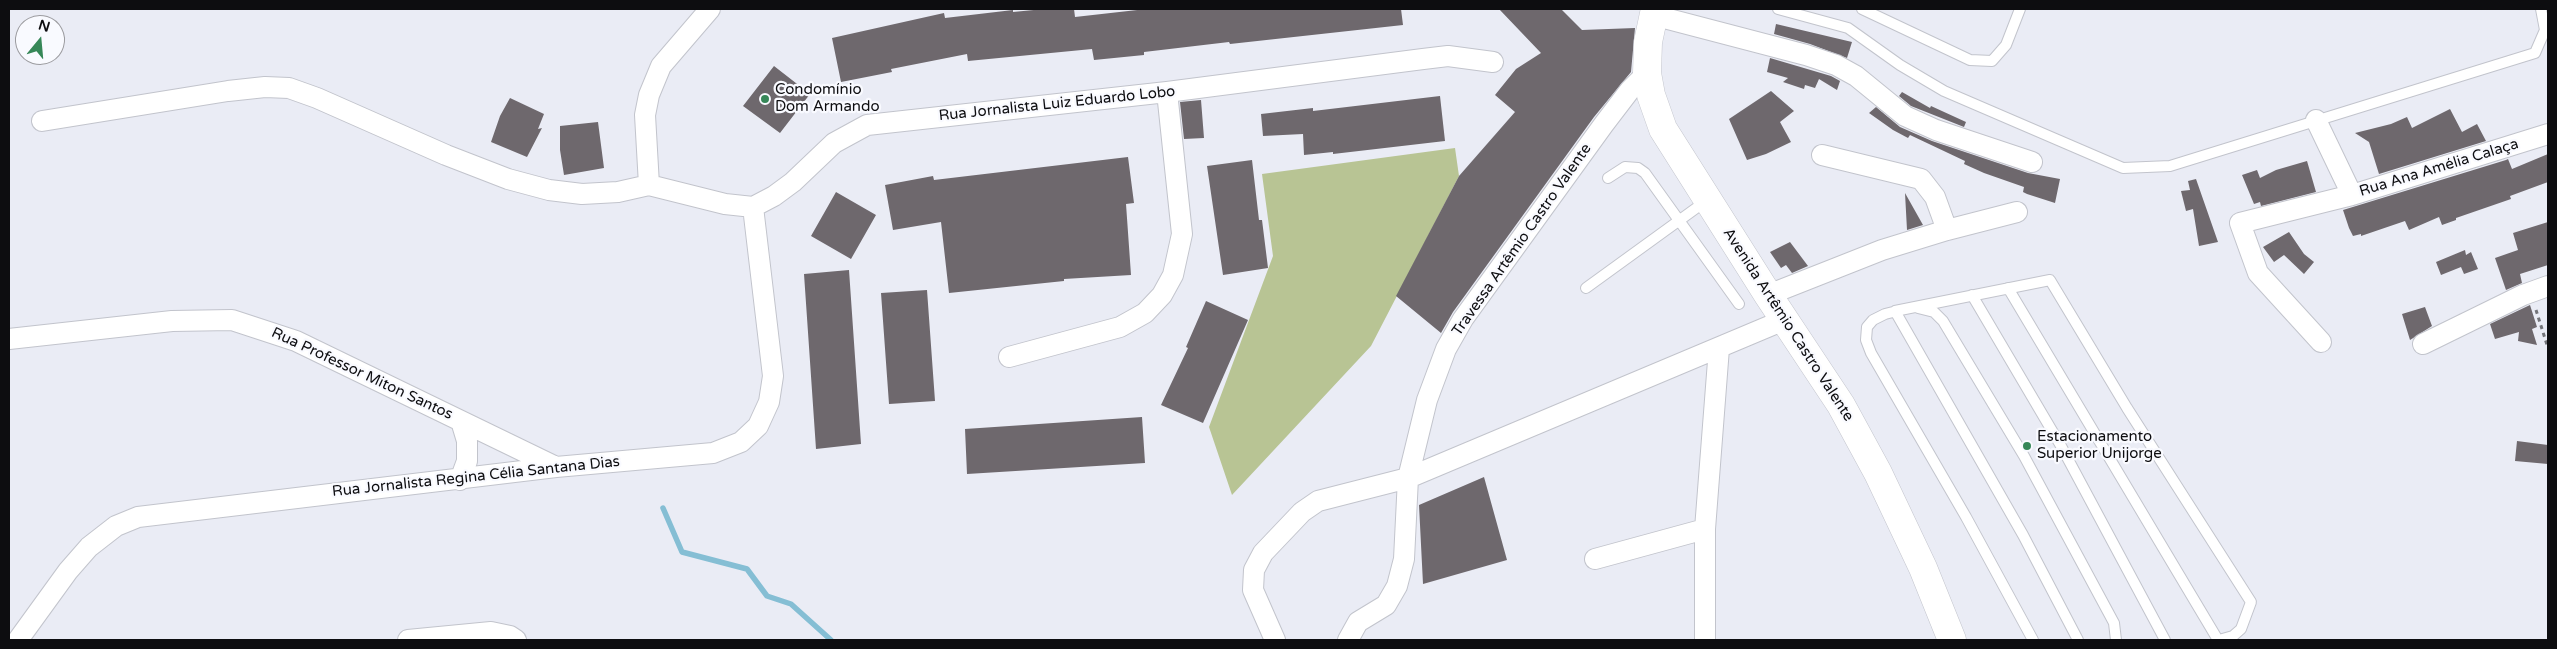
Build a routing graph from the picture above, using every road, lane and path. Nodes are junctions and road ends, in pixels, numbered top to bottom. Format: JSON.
{"nodes":[{"id":1,"x":710,"y":9,"type":"edge"},
{"id":2,"x":1778,"y":9,"type":"edge"},
{"id":3,"x":1862,"y":9,"type":"edge"},
{"id":4,"x":2020,"y":9,"type":"edge"},
{"id":5,"x":2541,"y":9,"type":"edge"},
{"id":6,"x":1654,"y":12,"type":"edge"},
{"id":7,"x":1494,"y":62,"type":"dead end"},
{"id":8,"x":1647,"y":73,"type":"junction"},
{"id":9,"x":1167,"y":92,"type":"junction"},
{"id":10,"x":2316,"y":120,"type":"junction"},
{"id":11,"x":42,"y":121,"type":"dead end"},
{"id":12,"x":2548,"y":134,"type":"edge"},
{"id":13,"x":1822,"y":155,"type":"dead end"},
{"id":14,"x":2032,"y":162,"type":"dead end"},
{"id":15,"x":1608,"y":178,"type":"dead end"},
{"id":16,"x":649,"y":185,"type":"junction"},
{"id":17,"x":2352,"y":195,"type":"junction"},
{"id":18,"x":1707,"y":200,"type":"junction"},
{"id":19,"x":753,"y":207,"type":"junction"},
{"id":20,"x":2017,"y":212,"type":"dead end"},
{"id":21,"x":1678,"y":221,"type":"junction"},
{"id":22,"x":1947,"y":230,"type":"junction"},
{"id":23,"x":1586,"y":288,"type":"dead end"},
{"id":24,"x":2008,"y":288,"type":"junction"},
{"id":25,"x":2539,"y":289,"type":"edge"},
{"id":26,"x":1768,"y":295,"type":"junction"},
{"id":27,"x":1972,"y":295,"type":"junction"},
{"id":28,"x":1739,"y":304,"type":"dead end"},
{"id":29,"x":1895,"y":311,"type":"junction"},
{"id":30,"x":1784,"y":320,"type":"junction"},
{"id":31,"x":9,"y":339,"type":"edge"},
{"id":32,"x":2321,"y":342,"type":"dead end"},
{"id":33,"x":2423,"y":344,"type":"dead end"},
{"id":34,"x":1719,"y":348,"type":"junction"},
{"id":35,"x":2548,"y":348,"type":"edge"},
{"id":36,"x":1010,"y":357,"type":"dead end"},
{"id":37,"x":461,"y":420,"type":"junction"},
{"id":38,"x":556,"y":467,"type":"junction"},
{"id":39,"x":1408,"y":478,"type":"junction"},
{"id":40,"x":460,"y":480,"type":"junction"},
{"id":41,"x":1705,"y":529,"type":"junction"},
{"id":42,"x":1595,"y":560,"type":"dead end"},
{"id":43,"x":18,"y":640,"type":"edge"},
{"id":44,"x":408,"y":640,"type":"edge"},
{"id":45,"x":516,"y":640,"type":"edge"},
{"id":46,"x":1276,"y":640,"type":"edge"},
{"id":47,"x":1348,"y":640,"type":"edge"},
{"id":48,"x":1705,"y":640,"type":"edge"},
{"id":49,"x":1952,"y":640,"type":"edge"},
{"id":50,"x":2033,"y":640,"type":"edge"},
{"id":51,"x":2078,"y":640,"type":"edge"},
{"id":52,"x":2116,"y":640,"type":"edge"},
{"id":53,"x":2165,"y":640,"type":"edge"},
{"id":54,"x":2218,"y":640,"type":"edge"}],
"edges":[{"from":1,"to":16,"type":"street"},
{"from":2,"to":10,"type":"lane"},
{"from":3,"to":4,"type":"lane"},
{"from":5,"to":10,"type":"lane"},
{"from":6,"to":8,"type":"main road","name":"Avenida Artêmio Castro Valente"},
{"from":6,"to":14,"type":"street"},
{"from":7,"to":9,"type":"street","name":"Rua Jornalista Luiz Eduardo Lobo"},
{"from":8,"to":18,"type":"main road","name":"Avenida Artêmio Castro Valente"},
{"from":8,"to":39,"type":"street","name":"Travessa Artêmio Castro Valente"},
{"from":9,"to":19,"type":"street","name":"Rua Jornalista Luiz Eduardo Lobo"},
{"from":9,"to":36,"type":"street"},
{"from":10,"to":17,"type":"street","name":"Rua Ana Amélia Calaça"},
{"from":11,"to":16,"type":"street"},
{"from":12,"to":17,"type":"street","name":"Rua Ana Amélia Calaça"},
{"from":13,"to":22,"type":"street"},
{"from":15,"to":21,"type":"lane"},
{"from":16,"to":19,"type":"street"},
{"from":17,"to":32,"type":"street"},
{"from":18,"to":21,"type":"lane"},
{"from":18,"to":26,"type":"main road","name":"Avenida Artêmio Castro Valente"},
{"from":19,"to":38,"type":"street","name":"Rua Jornalista Regina Célia Santana Dias"},
{"from":20,"to":22,"type":"street"},
{"from":21,"to":23,"type":"lane"},
{"from":21,"to":28,"type":"lane"},
{"from":22,"to":26,"type":"street"},
{"from":24,"to":27,"type":"lane"},
{"from":24,"to":54,"type":"lane"},
{"from":24,"to":54,"type":"lane"},
{"from":25,"to":33,"type":"street"},
{"from":25,"to":35,"type":"path"},
{"from":26,"to":30,"type":"main road","name":"Avenida Artêmio Castro Valente"},
{"from":27,"to":29,"type":"lane"},
{"from":27,"to":53,"type":"lane"},
{"from":29,"to":50,"type":"lane"},
{"from":29,"to":51,"type":"lane"},
{"from":29,"to":52,"type":"lane"},
{"from":30,"to":34,"type":"street"},
{"from":30,"to":49,"type":"main road","name":"Avenida Artêmio Castro Valente"},
{"from":31,"to":37,"type":"street","name":"Rua Professor Miton Santos"},
{"from":34,"to":39,"type":"street"},
{"from":34,"to":41,"type":"street"},
{"from":37,"to":38,"type":"street","name":"Rua Professor Miton Santos"},
{"from":37,"to":40,"type":"street"},
{"from":38,"to":40,"type":"street","name":"Rua Jornalista Regina Célia Santana Dias"},
{"from":39,"to":46,"type":"street"},
{"from":39,"to":47,"type":"street","name":"Travessa Artêmio Castro Valente"},
{"from":40,"to":43,"type":"street","name":"Rua Jornalista Regina Célia Santana Dias"},
{"from":41,"to":42,"type":"street"},
{"from":41,"to":48,"type":"street"},
{"from":44,"to":45,"type":"street"}]}
